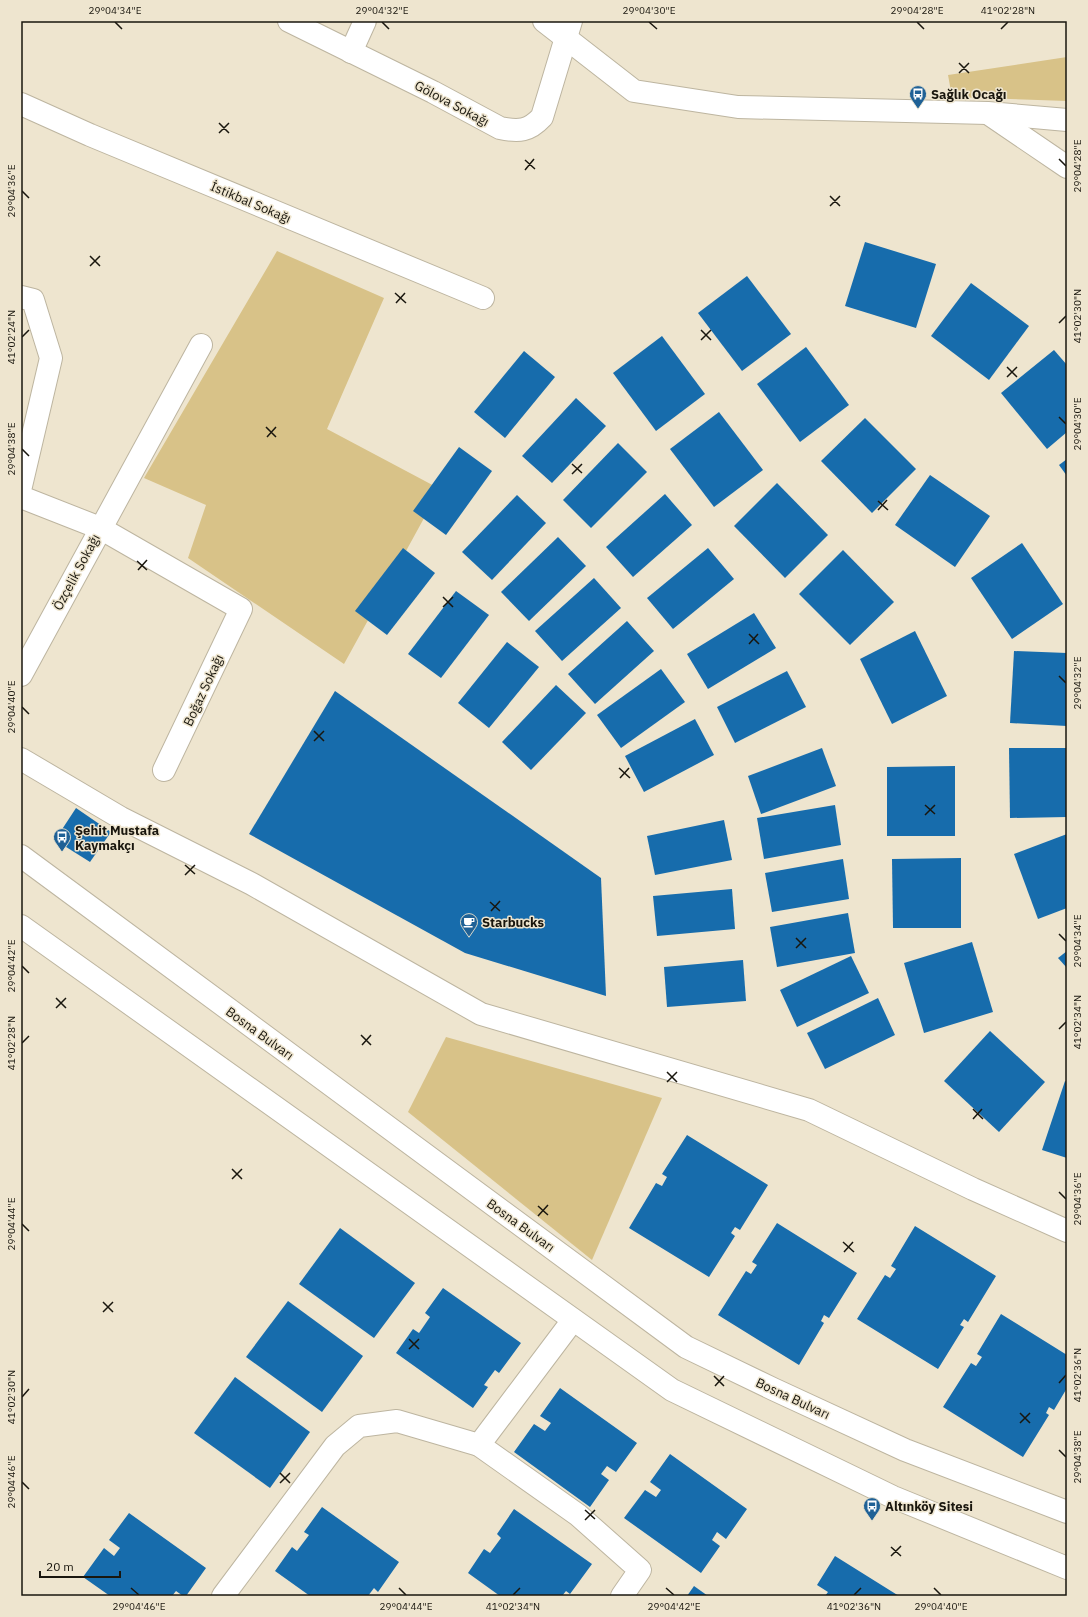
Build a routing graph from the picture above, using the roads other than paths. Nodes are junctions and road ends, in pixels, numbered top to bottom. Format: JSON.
{"nodes":[{"id":1,"x":289,"y":21,"type":"edge"},
{"id":2,"x":365,"y":21,"type":"edge"},
{"id":3,"x":544,"y":21,"type":"edge"},
{"id":4,"x":569,"y":30,"type":"edge"},
{"id":5,"x":351,"y":52,"type":"junction"},
{"id":6,"x":21,"y":104,"type":"edge"},
{"id":7,"x":988,"y":113,"type":"junction"},
{"id":8,"x":1067,"y":120,"type":"edge"},
{"id":9,"x":1067,"y":167,"type":"edge"},
{"id":10,"x":21,"y":297,"type":"edge"},
{"id":11,"x":483,"y":298,"type":"dead end"},
{"id":12,"x":201,"y":345,"type":"dead end"},
{"id":13,"x":21,"y":486,"type":"edge"},
{"id":14,"x":21,"y":497,"type":"edge"},
{"id":15,"x":100,"y":528,"type":"junction"},
{"id":16,"x":241,"y":609,"type":"joint"},
{"id":17,"x":21,"y":675,"type":"edge"},
{"id":18,"x":21,"y":759,"type":"edge"},
{"id":19,"x":164,"y":770,"type":"dead end"},
{"id":20,"x":21,"y":856,"type":"edge"},
{"id":21,"x":21,"y":926,"type":"edge"},
{"id":22,"x":1067,"y":1231,"type":"edge"},
{"id":23,"x":573,"y":1320,"type":"junction"},
{"id":24,"x":479,"y":1445,"type":"junction"},
{"id":25,"x":1067,"y":1512,"type":"edge"},
{"id":26,"x":1067,"y":1568,"type":"edge"},
{"id":27,"x":222,"y":1596,"type":"edge"},
{"id":28,"x":622,"y":1596,"type":"edge"}],
"edges":[{"from":1,"to":5,"type":"street","name":"Gölova Sokağı"},
{"from":2,"to":5,"type":"street"},
{"from":3,"to":4,"type":"street"},
{"from":4,"to":5,"type":"street","name":"Gölova Sokağı"},
{"from":4,"to":7,"type":"street"},
{"from":6,"to":11,"type":"street","name":"İstikbal Sokağı"},
{"from":7,"to":8,"type":"street"},
{"from":7,"to":9,"type":"street"},
{"from":10,"to":13,"type":"street"},
{"from":12,"to":15,"type":"street"},
{"from":14,"to":15,"type":"street"},
{"from":15,"to":16,"type":"street","name":"Özçelik Sokağı"},
{"from":15,"to":17,"type":"street","name":"Özçelik Sokağı"},
{"from":16,"to":19,"type":"street","name":"Boğaz Sokağı"},
{"from":18,"to":22,"type":"street"},
{"from":20,"to":25,"type":"street","name":"Bosna Bulvarı"},
{"from":21,"to":23,"type":"street"},
{"from":23,"to":24,"type":"street"},
{"from":23,"to":26,"type":"street"},
{"from":24,"to":27,"type":"street"},
{"from":24,"to":28,"type":"street"}]}
